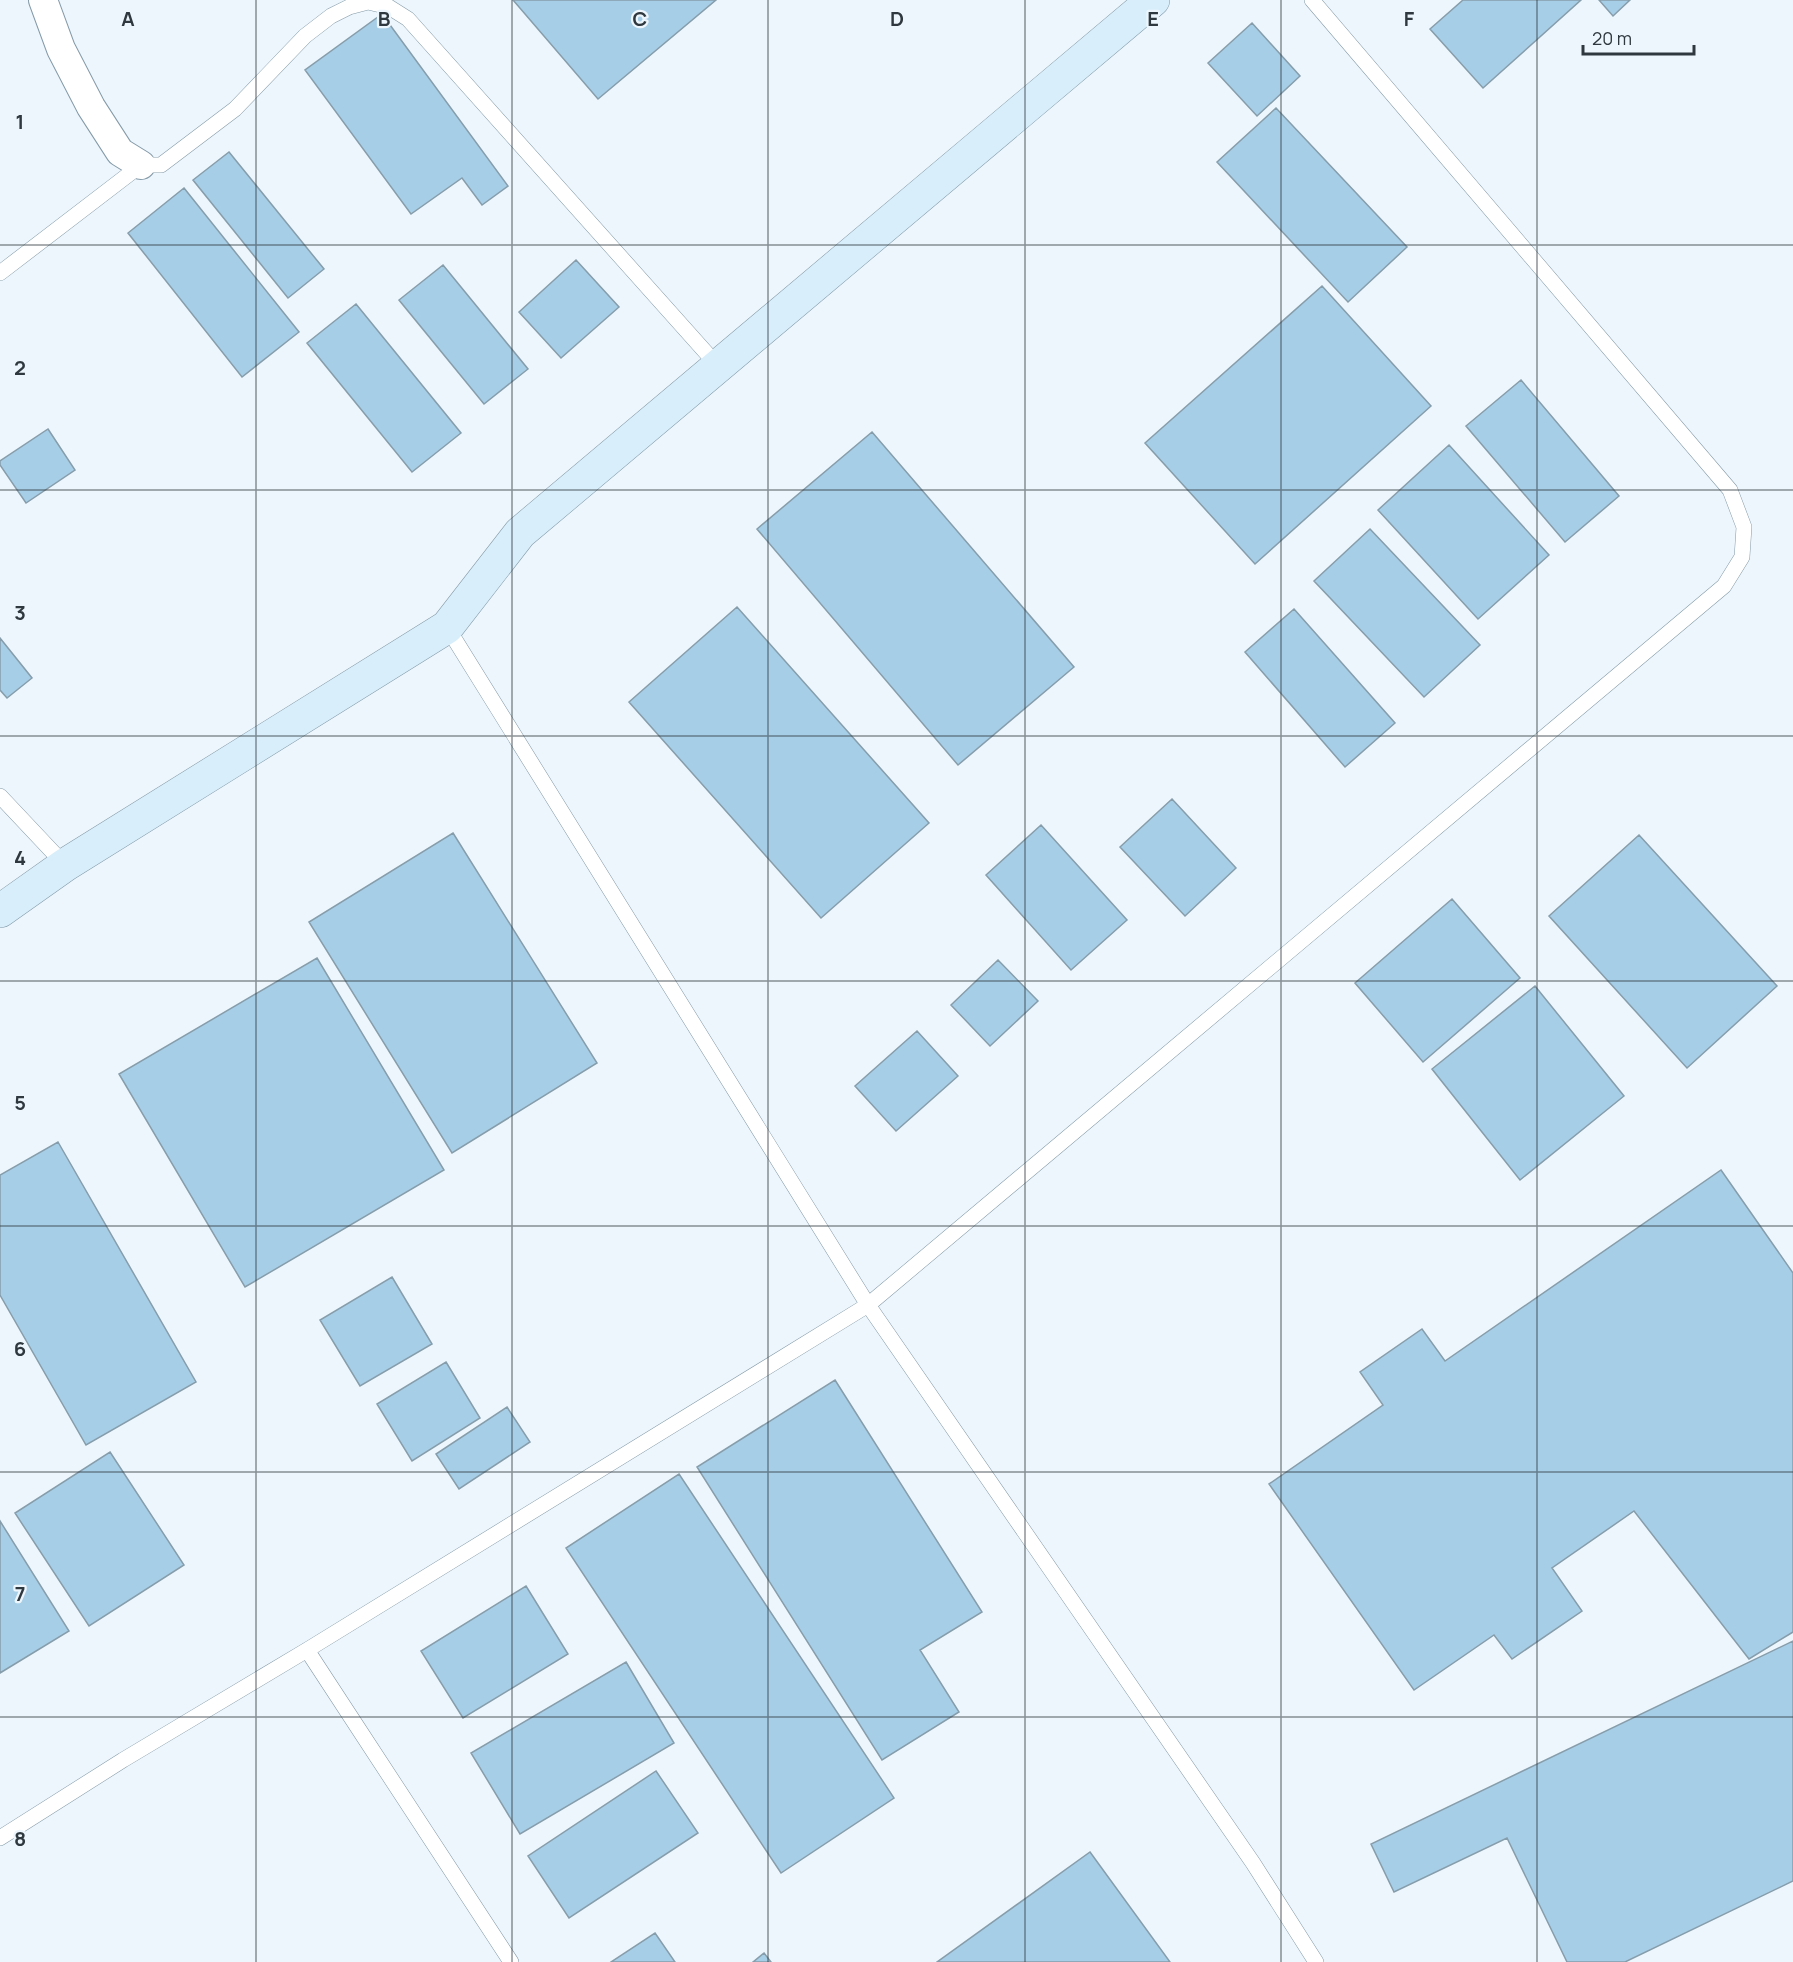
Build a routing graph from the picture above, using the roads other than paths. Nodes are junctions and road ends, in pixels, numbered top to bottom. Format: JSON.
{"nodes":[{"id":1,"x":43,"y":0,"type":"edge"},
{"id":2,"x":1153,"y":0,"type":"edge"},
{"id":3,"x":1312,"y":0,"type":"edge"},
{"id":4,"x":141,"y":165,"type":"junction"},
{"id":5,"x":0,"y":273,"type":"edge"},
{"id":6,"x":718,"y":366,"type":"junction"},
{"id":7,"x":447,"y":627,"type":"junction"},
{"id":8,"x":0,"y":796,"type":"edge"},
{"id":9,"x":64,"y":865,"type":"junction"},
{"id":10,"x":0,"y":911,"type":"edge"},
{"id":11,"x":868,"y":1305,"type":"junction"},
{"id":12,"x":307,"y":1650,"type":"junction"},
{"id":13,"x":0,"y":1838,"type":"edge"},
{"id":14,"x":511,"y":1962,"type":"edge"},
{"id":15,"x":1316,"y":1962,"type":"edge"}],
"edges":[{"from":1,"to":4,"type":"street"},
{"from":2,"to":6,"type":"street"},
{"from":3,"to":11,"type":"lane"},
{"from":4,"to":5,"type":"lane"},
{"from":4,"to":6,"type":"lane"},
{"from":6,"to":7,"type":"street"},
{"from":7,"to":9,"type":"street"},
{"from":7,"to":11,"type":"lane"},
{"from":8,"to":9,"type":"lane"},
{"from":9,"to":10,"type":"street"},
{"from":11,"to":12,"type":"lane"},
{"from":11,"to":15,"type":"lane"},
{"from":12,"to":13,"type":"lane"},
{"from":12,"to":14,"type":"lane"}]}
